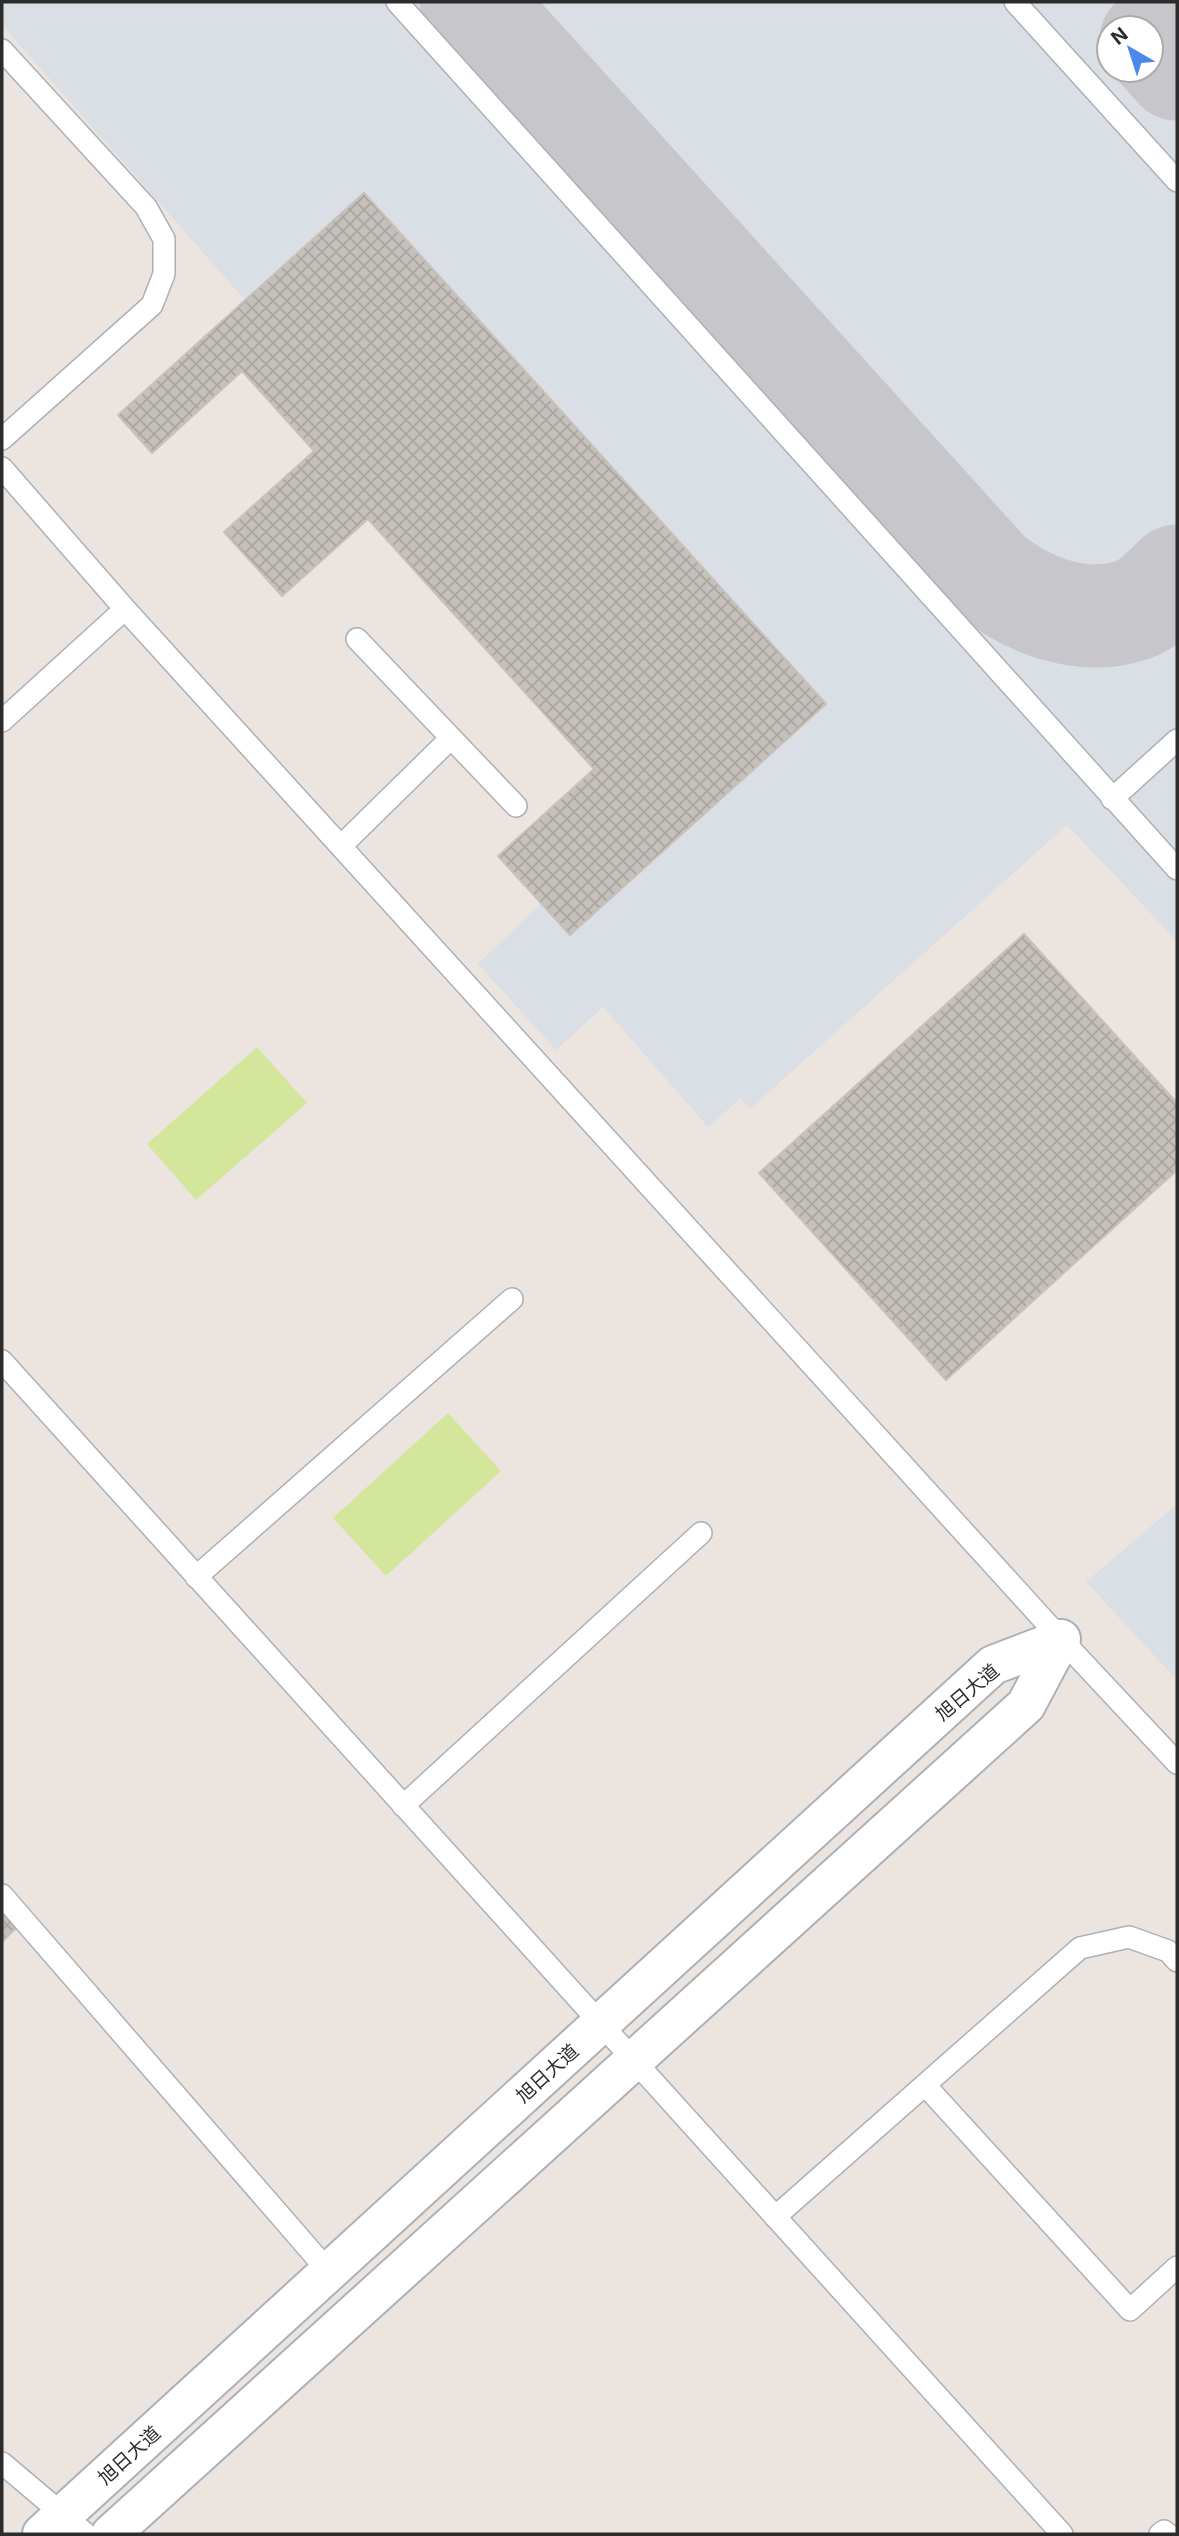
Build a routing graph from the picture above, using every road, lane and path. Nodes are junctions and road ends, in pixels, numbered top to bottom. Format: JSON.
{"nodes":[{"id":1,"x":397,"y":2,"type":"edge"},
{"id":2,"x":1016,"y":2,"type":"edge"},
{"id":3,"x":2,"y":50,"type":"edge"},
{"id":4,"x":1177,"y":181,"type":"edge"},
{"id":5,"x":2,"y":439,"type":"edge"},
{"id":6,"x":2,"y":468,"type":"edge"},
{"id":7,"x":125,"y":609,"type":"junction"},
{"id":8,"x":357,"y":639,"type":"dead end"},
{"id":9,"x":4,"y":714,"type":"edge"},
{"id":10,"x":451,"y":738,"type":"junction"},
{"id":11,"x":1177,"y":740,"type":"edge"},
{"id":12,"x":1112,"y":799,"type":"junction"},
{"id":13,"x":516,"y":807,"type":"dead end"},
{"id":14,"x":341,"y":846,"type":"junction"},
{"id":15,"x":1177,"y":869,"type":"edge"},
{"id":16,"x":512,"y":1299,"type":"dead end"},
{"id":17,"x":2,"y":1361,"type":"edge"},
{"id":18,"x":701,"y":1533,"type":"dead end"},
{"id":19,"x":197,"y":1577,"type":"junction"},
{"id":20,"x":1061,"y":1639,"type":"junction"},
{"id":21,"x":1177,"y":1763,"type":"edge"},
{"id":22,"x":403,"y":1806,"type":"junction"},
{"id":23,"x":2,"y":1895,"type":"edge"},
{"id":24,"x":1177,"y":1961,"type":"edge"},
{"id":25,"x":600,"y":2024,"type":"junction"},
{"id":26,"x":634,"y":2061,"type":"junction"},
{"id":27,"x":925,"y":2085,"type":"junction"},
{"id":28,"x":775,"y":2217,"type":"junction"},
{"id":29,"x":1177,"y":2267,"type":"edge"},
{"id":30,"x":329,"y":2272,"type":"junction"},
{"id":31,"x":2,"y":2463,"type":"edge"},
{"id":32,"x":64,"y":2528,"type":"edge"},
{"id":33,"x":111,"y":2534,"type":"edge"},
{"id":34,"x":1062,"y":2534,"type":"edge"},
{"id":35,"x":1160,"y":2534,"type":"edge"},
{"id":36,"x":1168,"y":2534,"type":"edge"}],
"edges":[{"from":1,"to":12,"type":"lane"},
{"from":2,"to":4,"type":"lane"},
{"from":3,"to":5,"type":"lane"},
{"from":6,"to":7,"type":"lane"},
{"from":7,"to":9,"type":"lane"},
{"from":7,"to":14,"type":"lane"},
{"from":8,"to":10,"type":"lane"},
{"from":10,"to":13,"type":"lane"},
{"from":10,"to":14,"type":"lane"},
{"from":11,"to":12,"type":"lane"},
{"from":12,"to":15,"type":"lane"},
{"from":14,"to":20,"type":"lane"},
{"from":16,"to":19,"type":"lane"},
{"from":17,"to":19,"type":"lane"},
{"from":18,"to":22,"type":"lane"},
{"from":19,"to":22,"type":"lane"},
{"from":20,"to":21,"type":"lane"},
{"from":20,"to":25,"type":"main road","name":"旭日大道"},
{"from":20,"to":26,"type":"main road"},
{"from":22,"to":25,"type":"lane"},
{"from":23,"to":30,"type":"lane"},
{"from":24,"to":27,"type":"lane"},
{"from":25,"to":26,"type":"lane"},
{"from":25,"to":30,"type":"main road","name":"旭日大道"},
{"from":26,"to":28,"type":"lane"},
{"from":26,"to":33,"type":"main road"},
{"from":27,"to":28,"type":"lane"},
{"from":27,"to":29,"type":"lane"},
{"from":28,"to":34,"type":"lane"},
{"from":30,"to":32,"type":"main road","name":"旭日大道"},
{"from":31,"to":32,"type":"lane"},
{"from":35,"to":36,"type":"lane"}]}
